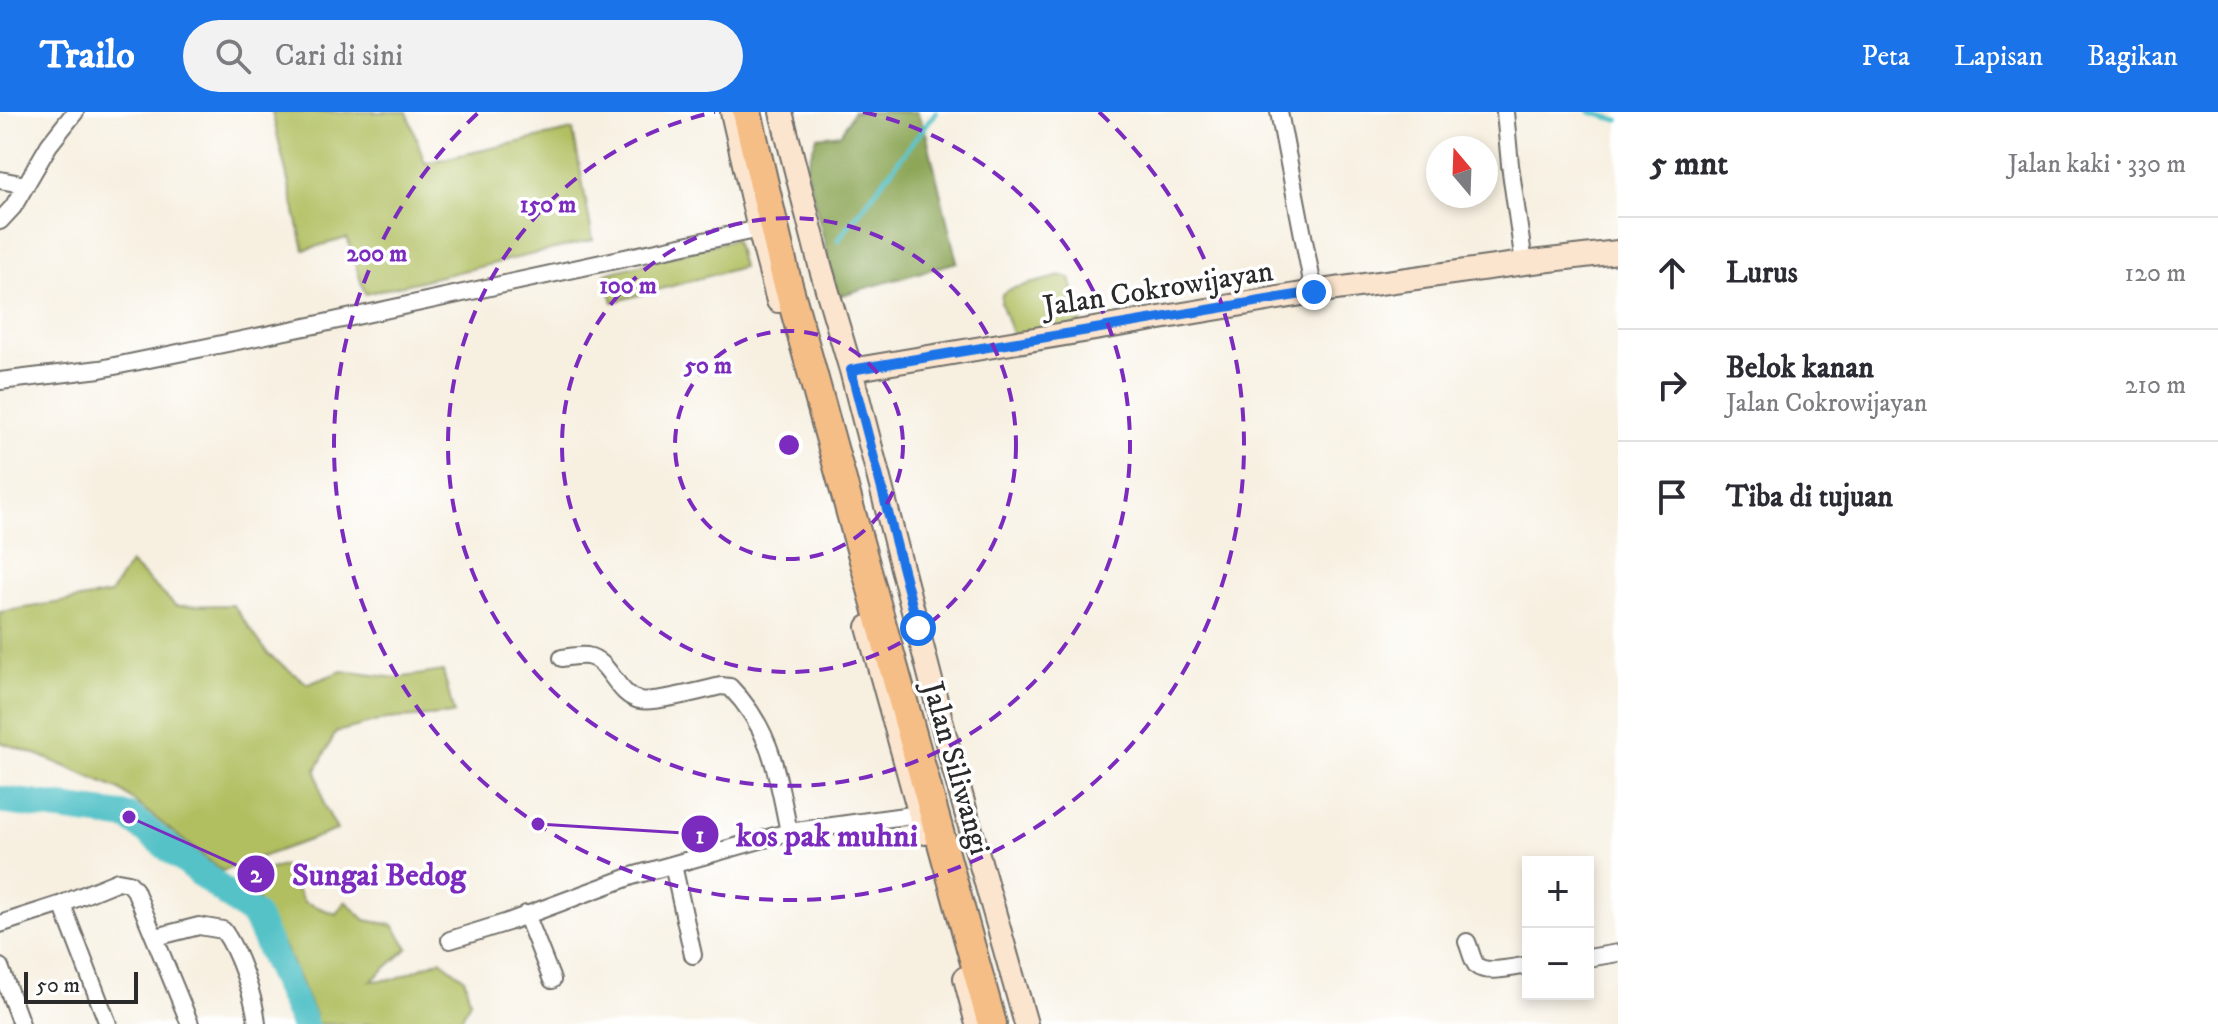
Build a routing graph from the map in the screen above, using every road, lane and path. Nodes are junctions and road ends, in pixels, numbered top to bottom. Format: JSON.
{"nodes":[{"id":1,"x":75,"y":112,"type":"edge"},
{"id":2,"x":732,"y":112,"type":"edge"},
{"id":3,"x":747,"y":112,"type":"edge"},
{"id":4,"x":764,"y":112,"type":"edge"},
{"id":5,"x":781,"y":112,"type":"edge"},
{"id":6,"x":1279,"y":112,"type":"edge"},
{"id":7,"x":1505,"y":112,"type":"edge"},
{"id":8,"x":0,"y":180,"type":"edge"},
{"id":9,"x":26,"y":185,"type":"junction"},
{"id":10,"x":0,"y":221,"type":"edge"},
{"id":11,"x":759,"y":229,"type":"junction"},
{"id":12,"x":1618,"y":252,"type":"edge"},
{"id":13,"x":1524,"y":263,"type":"junction"},
{"id":14,"x":1314,"y":292,"type":"junction"},
{"id":15,"x":851,"y":370,"type":"junction"},
{"id":16,"x":0,"y":381,"type":"edge"},
{"id":17,"x":562,"y":658,"type":"dead end"},
{"id":18,"x":919,"y":814,"type":"junction"},
{"id":19,"x":789,"y":832,"type":"junction"},
{"id":20,"x":673,"y":865,"type":"junction"},
{"id":21,"x":62,"y":904,"type":"junction"},
{"id":22,"x":526,"y":914,"type":"junction"},
{"id":23,"x":964,"y":918,"type":"junction"},
{"id":24,"x":0,"y":924,"type":"edge"},
{"id":25,"x":156,"y":937,"type":"junction"},
{"id":26,"x":450,"y":940,"type":"dead end"},
{"id":27,"x":1467,"y":942,"type":"dead end"},
{"id":28,"x":1618,"y":953,"type":"edge"},
{"id":29,"x":693,"y":955,"type":"dead end"},
{"id":30,"x":1594,"y":957,"type":"edge"},
{"id":31,"x":1522,"y":966,"type":"edge"},
{"id":32,"x":0,"y":967,"type":"edge"},
{"id":33,"x":552,"y":980,"type":"dead end"},
{"id":34,"x":21,"y":1024,"type":"edge"},
{"id":35,"x":108,"y":1024,"type":"edge"},
{"id":36,"x":190,"y":1024,"type":"edge"},
{"id":37,"x":257,"y":1024,"type":"edge"},
{"id":38,"x":977,"y":1024,"type":"edge"},
{"id":39,"x":992,"y":1024,"type":"edge"},
{"id":40,"x":1009,"y":1024,"type":"edge"},
{"id":41,"x":1026,"y":1024,"type":"edge"}],
"edges":[{"from":1,"to":9,"type":"street"},
{"from":2,"to":11,"type":"street"},
{"from":3,"to":23,"type":"highway","name":"Jalan Siliwangi"},
{"from":4,"to":23,"type":"highway","name":"Jalan Siliwangi"},
{"from":5,"to":15,"type":"street"},
{"from":6,"to":14,"type":"street"},
{"from":7,"to":13,"type":"street"},
{"from":8,"to":9,"type":"street"},
{"from":9,"to":10,"type":"street"},
{"from":11,"to":16,"type":"street"},
{"from":11,"to":18,"type":"street"},
{"from":12,"to":13,"type":"street","name":"Jalan Cokrowijayan"},
{"from":13,"to":14,"type":"street","name":"Jalan Cokrowijayan"},
{"from":14,"to":15,"type":"street","name":"Jalan Cokrowijayan"},
{"from":15,"to":41,"type":"street"},
{"from":17,"to":19,"type":"street"},
{"from":18,"to":19,"type":"street"},
{"from":18,"to":23,"type":"street"},
{"from":19,"to":20,"type":"street"},
{"from":20,"to":22,"type":"street"},
{"from":20,"to":29,"type":"street"},
{"from":21,"to":24,"type":"street"},
{"from":21,"to":25,"type":"street"},
{"from":21,"to":35,"type":"street"},
{"from":22,"to":26,"type":"street"},
{"from":22,"to":33,"type":"street"},
{"from":23,"to":38,"type":"street"},
{"from":23,"to":39,"type":"highway","name":"Jalan Siliwangi"},
{"from":23,"to":40,"type":"highway","name":"Jalan Siliwangi"},
{"from":25,"to":36,"type":"street"},
{"from":25,"to":37,"type":"street"},
{"from":27,"to":31,"type":"street"},
{"from":28,"to":30,"type":"street"},
{"from":32,"to":34,"type":"street"}]}
